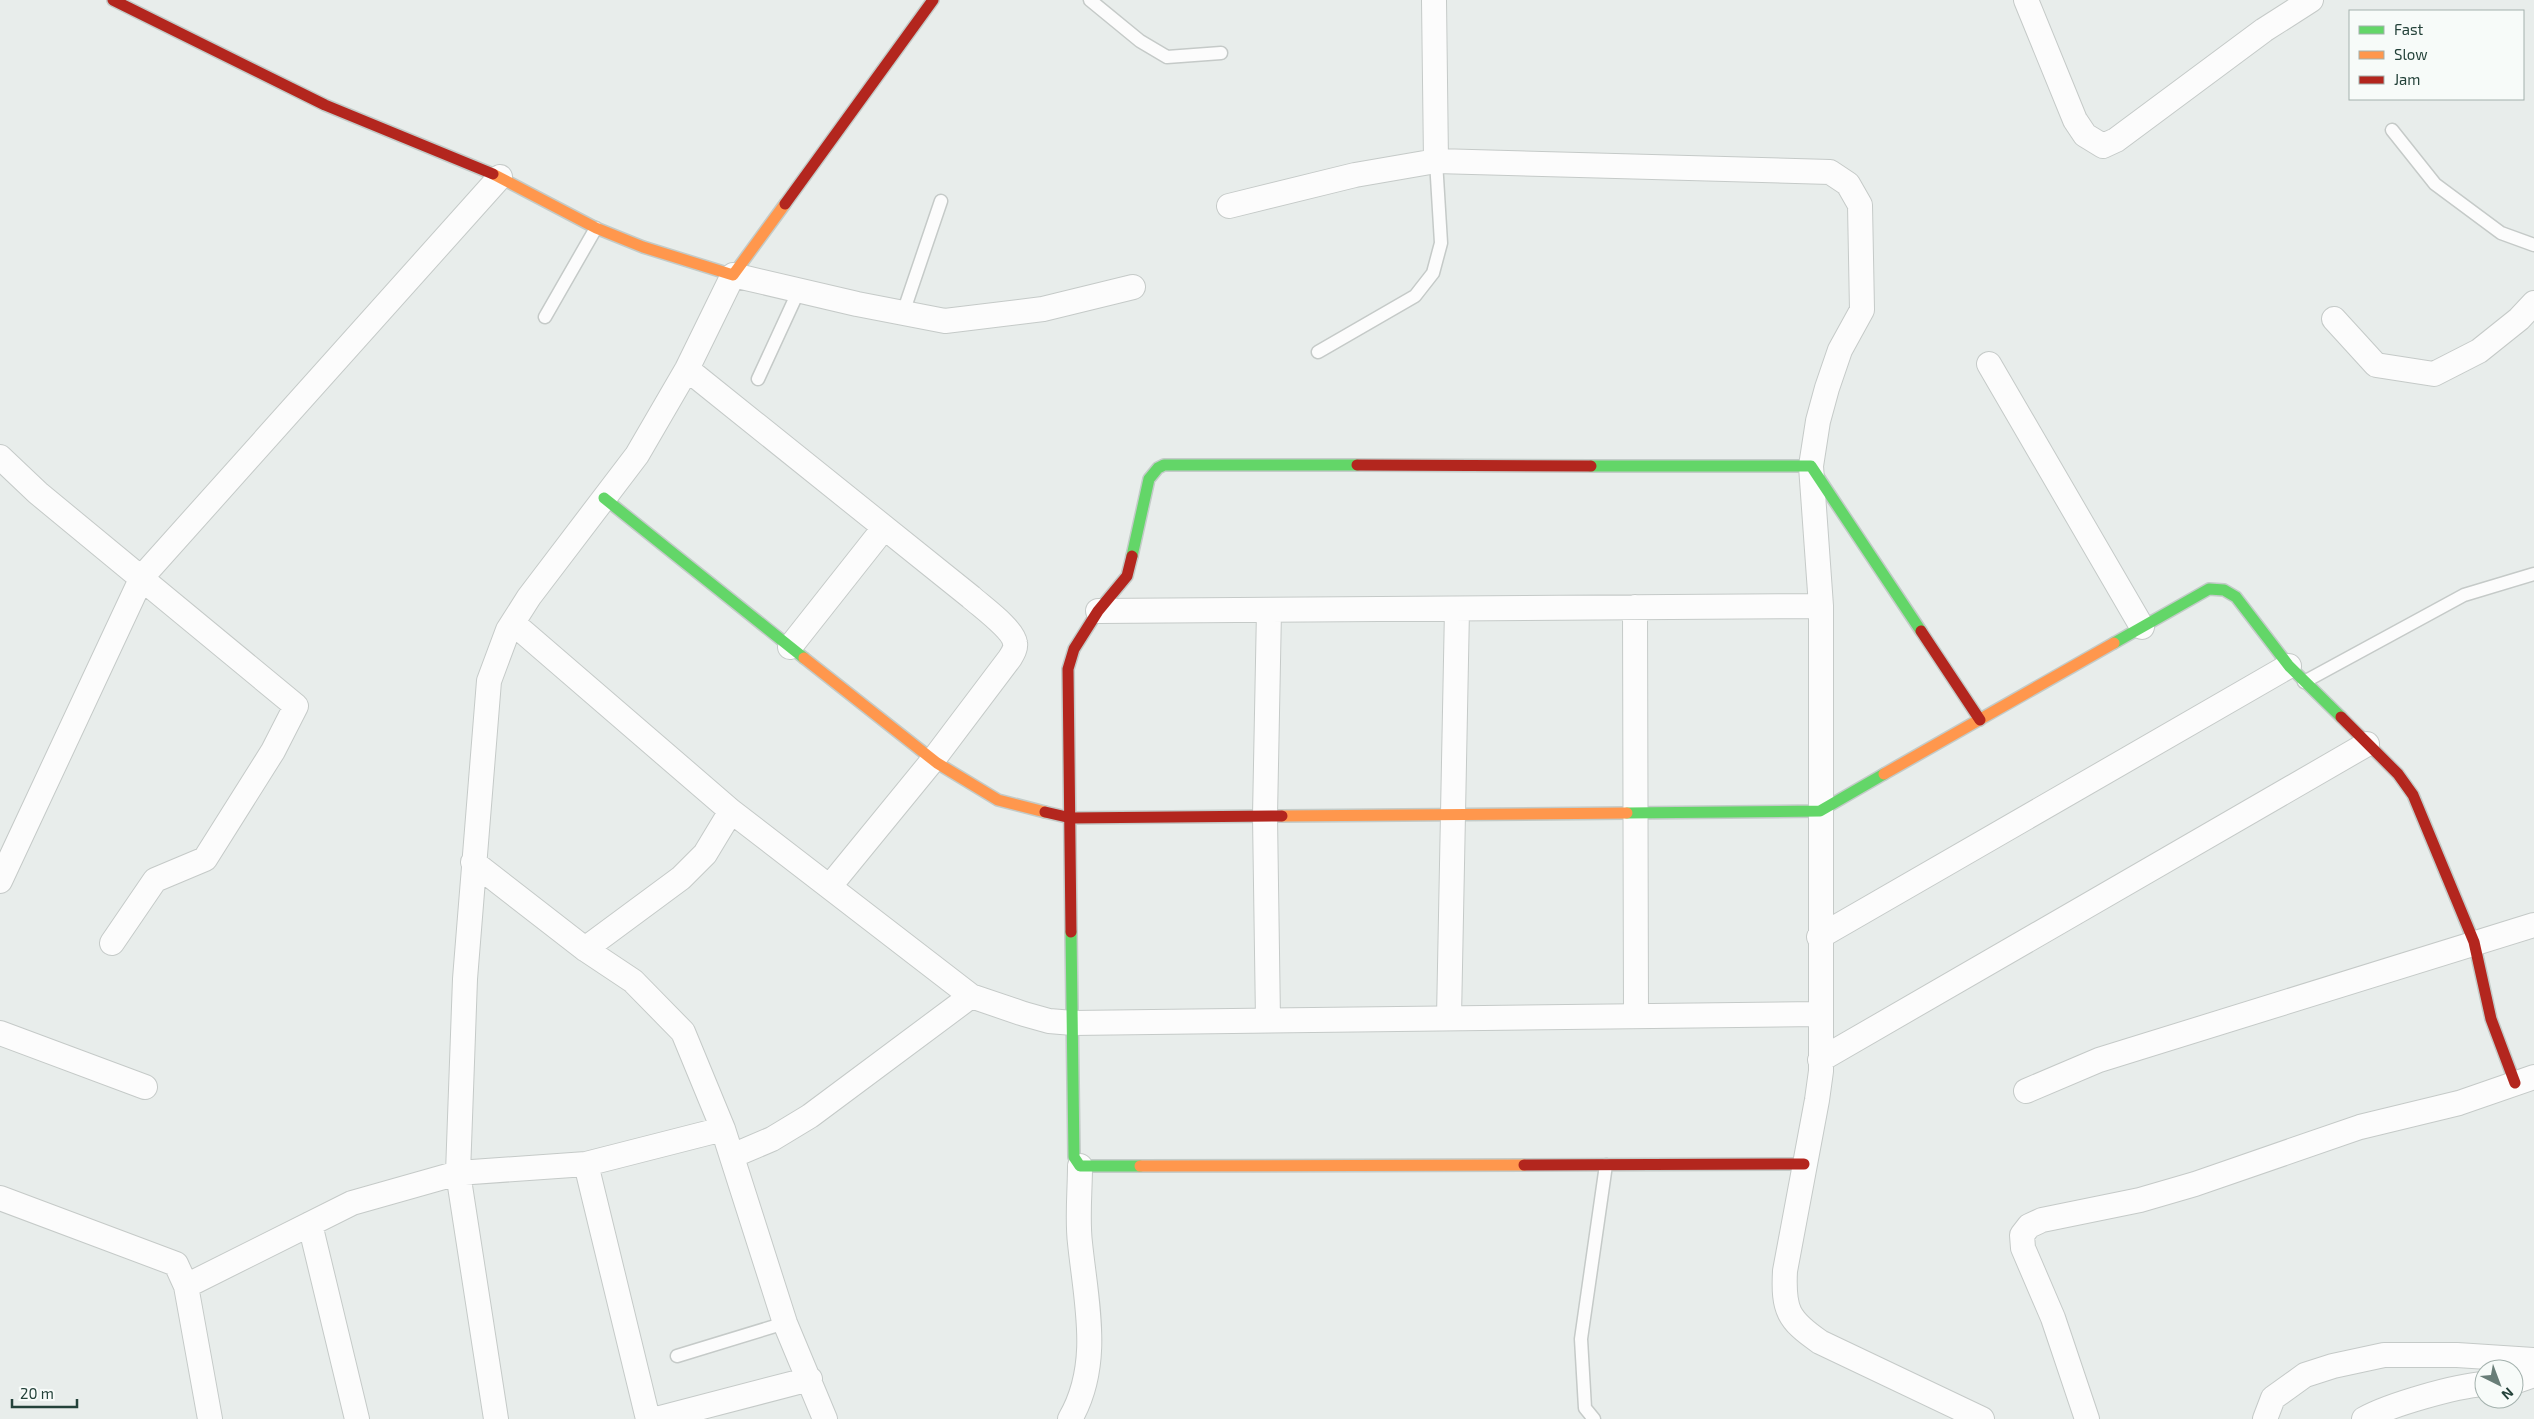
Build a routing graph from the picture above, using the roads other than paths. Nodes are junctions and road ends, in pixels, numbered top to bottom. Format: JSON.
{"nodes":[{"id":1,"x":113,"y":0,"type":"edge"},
{"id":2,"x":933,"y":0,"type":"edge"},
{"id":3,"x":1090,"y":0,"type":"edge"},
{"id":4,"x":1434,"y":0,"type":"edge"},
{"id":5,"x":2026,"y":0,"type":"edge"},
{"id":6,"x":2311,"y":0,"type":"edge"},
{"id":7,"x":1220,"y":53,"type":"dead end"},
{"id":8,"x":2392,"y":130,"type":"dead end"},
{"id":9,"x":1436,"y":161,"type":"junction"},
{"id":10,"x":500,"y":177,"type":"junction"},
{"id":11,"x":941,"y":201,"type":"dead end"},
{"id":12,"x":1229,"y":206,"type":"dead end"},
{"id":13,"x":596,"y":228,"type":"junction"},
{"id":14,"x":2534,"y":245,"type":"edge"},
{"id":15,"x":733,"y":274,"type":"junction"},
{"id":16,"x":1133,"y":287,"type":"dead end"},
{"id":17,"x":799,"y":290,"type":"junction"},
{"id":18,"x":2534,"y":303,"type":"edge"},
{"id":19,"x":903,"y":313,"type":"junction"},
{"id":20,"x":545,"y":317,"type":"dead end"},
{"id":21,"x":2334,"y":319,"type":"dead end"},
{"id":22,"x":1318,"y":352,"type":"dead end"},
{"id":23,"x":1989,"y":364,"type":"dead end"},
{"id":24,"x":687,"y":369,"type":"junction"},
{"id":25,"x":758,"y":379,"type":"dead end"},
{"id":26,"x":0,"y":457,"type":"edge"},
{"id":27,"x":1811,"y":466,"type":"junction"},
{"id":28,"x":604,"y":498,"type":"junction"},
{"id":29,"x":884,"y":528,"type":"junction"},
{"id":30,"x":2534,"y":574,"type":"edge"},
{"id":31,"x":142,"y":577,"type":"junction"},
{"id":32,"x":1820,"y":606,"type":"junction"},
{"id":33,"x":1635,"y":608,"type":"junction"},
{"id":34,"x":1456,"y":609,"type":"junction"},
{"id":35,"x":1269,"y":610,"type":"junction"},
{"id":36,"x":1098,"y":611,"type":"junction"},
{"id":37,"x":513,"y":623,"type":"junction"},
{"id":38,"x":2142,"y":627,"type":"junction"},
{"id":39,"x":790,"y":646,"type":"junction"},
{"id":40,"x":2297,"y":674,"type":"junction"},
{"id":41,"x":1980,"y":720,"type":"junction"},
{"id":42,"x":2366,"y":744,"type":"junction"},
{"id":43,"x":933,"y":760,"type":"junction"},
{"id":44,"x":732,"y":811,"type":"junction"},
{"id":45,"x":1820,"y":811,"type":"junction"},
{"id":46,"x":1637,"y":813,"type":"junction"},
{"id":47,"x":1451,"y":814,"type":"junction"},
{"id":48,"x":1265,"y":816,"type":"junction"},
{"id":49,"x":1071,"y":818,"type":"junction"},
{"id":50,"x":473,"y":862,"type":"junction"},
{"id":51,"x":0,"y":881,"type":"edge"},
{"id":52,"x":830,"y":886,"type":"junction"},
{"id":53,"x":2534,"y":925,"type":"edge"},
{"id":54,"x":1819,"y":937,"type":"junction"},
{"id":55,"x":2474,"y":942,"type":"junction"},
{"id":56,"x":112,"y":943,"type":"dead end"},
{"id":57,"x":585,"y":949,"type":"junction"},
{"id":58,"x":970,"y":996,"type":"junction"},
{"id":59,"x":1819,"y":1014,"type":"junction"},
{"id":60,"x":1636,"y":1016,"type":"junction"},
{"id":61,"x":1449,"y":1018,"type":"junction"},
{"id":62,"x":1268,"y":1020,"type":"junction"},
{"id":63,"x":1073,"y":1023,"type":"junction"},
{"id":64,"x":0,"y":1033,"type":"edge"},
{"id":65,"x":1820,"y":1060,"type":"junction"},
{"id":66,"x":2524,"y":1080,"type":"edge"},
{"id":67,"x":145,"y":1087,"type":"dead end"},
{"id":68,"x":2026,"y":1091,"type":"dead end"},
{"id":69,"x":723,"y":1129,"type":"junction"},
{"id":70,"x":732,"y":1156,"type":"junction"},
{"id":71,"x":586,"y":1164,"type":"junction"},
{"id":72,"x":1804,"y":1164,"type":"junction"},
{"id":73,"x":1606,"y":1165,"type":"junction"},
{"id":74,"x":1080,"y":1166,"type":"junction"},
{"id":75,"x":458,"y":1173,"type":"junction"},
{"id":76,"x":0,"y":1198,"type":"edge"},
{"id":77,"x":310,"y":1224,"type":"junction"},
{"id":78,"x":186,"y":1286,"type":"junction"},
{"id":79,"x":785,"y":1323,"type":"junction"},
{"id":80,"x":678,"y":1356,"type":"dead end"},
{"id":81,"x":2534,"y":1360,"type":"edge"},
{"id":82,"x":810,"y":1379,"type":"junction"},
{"id":83,"x":2474,"y":1385,"type":"edge"},
{"id":84,"x":210,"y":1419,"type":"edge"},
{"id":85,"x":357,"y":1419,"type":"edge"},
{"id":86,"x":496,"y":1419,"type":"edge"},
{"id":87,"x":648,"y":1419,"type":"edge"},
{"id":88,"x":656,"y":1419,"type":"edge"},
{"id":89,"x":825,"y":1419,"type":"edge"},
{"id":90,"x":1070,"y":1419,"type":"edge"},
{"id":91,"x":1594,"y":1419,"type":"edge"},
{"id":92,"x":1982,"y":1419,"type":"edge"},
{"id":93,"x":2087,"y":1419,"type":"edge"},
{"id":94,"x":2265,"y":1419,"type":"edge"},
{"id":95,"x":2364,"y":1419,"type":"edge"}],
"edges":[{"from":1,"to":10,"type":"street"},
{"from":2,"to":15,"type":"street"},
{"from":3,"to":7,"type":"lane"},
{"from":4,"to":9,"type":"street"},
{"from":5,"to":6,"type":"street"},
{"from":8,"to":14,"type":"lane"},
{"from":9,"to":12,"type":"street"},
{"from":9,"to":22,"type":"lane"},
{"from":9,"to":27,"type":"street"},
{"from":10,"to":13,"type":"street"},
{"from":10,"to":31,"type":"street"},
{"from":11,"to":19,"type":"lane"},
{"from":13,"to":15,"type":"street"},
{"from":13,"to":20,"type":"lane"},
{"from":15,"to":17,"type":"street"},
{"from":15,"to":24,"type":"street"},
{"from":16,"to":19,"type":"street"},
{"from":17,"to":19,"type":"street"},
{"from":17,"to":25,"type":"lane"},
{"from":18,"to":21,"type":"street"},
{"from":23,"to":38,"type":"street"},
{"from":24,"to":28,"type":"street"},
{"from":24,"to":29,"type":"street"},
{"from":26,"to":31,"type":"street"},
{"from":27,"to":32,"type":"street"},
{"from":27,"to":36,"type":"street"},
{"from":27,"to":41,"type":"street"},
{"from":28,"to":37,"type":"street"},
{"from":28,"to":39,"type":"street"},
{"from":29,"to":39,"type":"street"},
{"from":29,"to":43,"type":"street"},
{"from":30,"to":40,"type":"lane"},
{"from":31,"to":51,"type":"street"},
{"from":31,"to":56,"type":"street"},
{"from":32,"to":33,"type":"street"},
{"from":32,"to":45,"type":"street"},
{"from":33,"to":34,"type":"street"},
{"from":33,"to":46,"type":"street"},
{"from":34,"to":35,"type":"street"},
{"from":34,"to":47,"type":"street"},
{"from":35,"to":36,"type":"street"},
{"from":35,"to":48,"type":"street"},
{"from":36,"to":49,"type":"street"},
{"from":37,"to":44,"type":"street"},
{"from":37,"to":50,"type":"street"},
{"from":38,"to":40,"type":"street"},
{"from":38,"to":41,"type":"street"},
{"from":39,"to":43,"type":"street"},
{"from":40,"to":42,"type":"street"},
{"from":40,"to":54,"type":"street"},
{"from":41,"to":45,"type":"street"},
{"from":42,"to":55,"type":"street"},
{"from":42,"to":65,"type":"street"},
{"from":43,"to":49,"type":"street"},
{"from":43,"to":52,"type":"street"},
{"from":44,"to":52,"type":"street"},
{"from":44,"to":57,"type":"street"},
{"from":45,"to":46,"type":"street"},
{"from":45,"to":54,"type":"street"},
{"from":46,"to":47,"type":"street"},
{"from":46,"to":60,"type":"street"},
{"from":47,"to":48,"type":"street"},
{"from":47,"to":61,"type":"street"},
{"from":48,"to":49,"type":"street"},
{"from":48,"to":62,"type":"street"},
{"from":49,"to":63,"type":"street"},
{"from":50,"to":57,"type":"street"},
{"from":50,"to":75,"type":"street"},
{"from":52,"to":58,"type":"street"},
{"from":53,"to":55,"type":"street"},
{"from":54,"to":59,"type":"street"},
{"from":55,"to":66,"type":"street"},
{"from":55,"to":68,"type":"street"},
{"from":57,"to":69,"type":"street"},
{"from":58,"to":63,"type":"street"},
{"from":58,"to":70,"type":"street"},
{"from":59,"to":60,"type":"street"},
{"from":59,"to":65,"type":"street"},
{"from":60,"to":61,"type":"street"},
{"from":61,"to":62,"type":"street"},
{"from":62,"to":63,"type":"street"},
{"from":63,"to":74,"type":"street"},
{"from":64,"to":67,"type":"street"},
{"from":65,"to":72,"type":"street"},
{"from":66,"to":93,"type":"street"},
{"from":69,"to":70,"type":"street"},
{"from":69,"to":71,"type":"street"},
{"from":70,"to":79,"type":"street"},
{"from":71,"to":75,"type":"street"},
{"from":71,"to":87,"type":"street"},
{"from":72,"to":73,"type":"street"},
{"from":72,"to":92,"type":"street"},
{"from":73,"to":74,"type":"street"},
{"from":73,"to":91,"type":"lane"},
{"from":74,"to":90,"type":"street"},
{"from":75,"to":77,"type":"street"},
{"from":75,"to":86,"type":"street"},
{"from":76,"to":78,"type":"street"},
{"from":77,"to":78,"type":"street"},
{"from":77,"to":85,"type":"street"},
{"from":78,"to":84,"type":"street"},
{"from":79,"to":80,"type":"lane"},
{"from":79,"to":82,"type":"street"},
{"from":81,"to":94,"type":"street"},
{"from":82,"to":88,"type":"street"},
{"from":82,"to":89,"type":"street"},
{"from":83,"to":95,"type":"street"}]}
